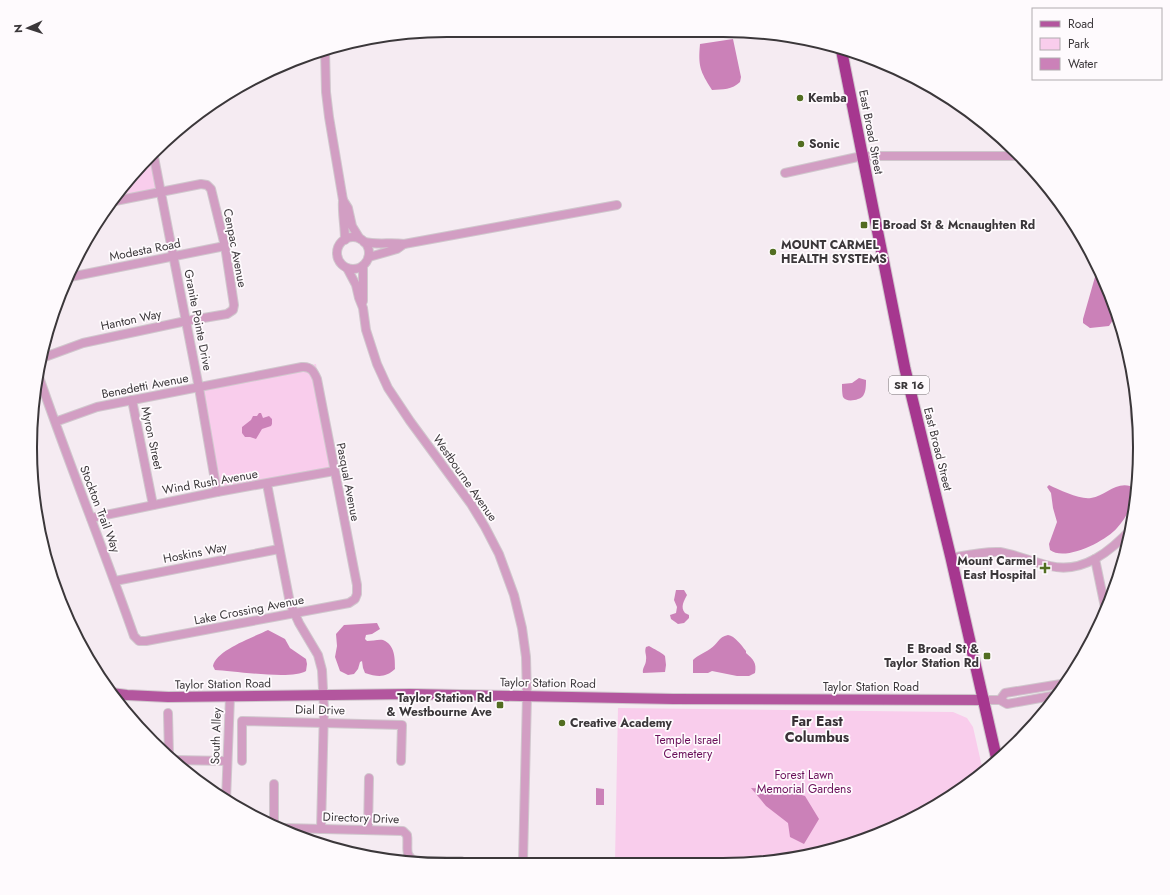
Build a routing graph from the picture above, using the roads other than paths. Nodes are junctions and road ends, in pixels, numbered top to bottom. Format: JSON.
{"nodes":[{"id":1,"x":842,"y":55,"type":"edge"},
{"id":2,"x":325,"y":56,"type":"edge"},
{"id":3,"x":862,"y":156,"type":"junction"},
{"id":4,"x":1012,"y":156,"type":"edge"},
{"id":5,"x":155,"y":160,"type":"edge"},
{"id":6,"x":785,"y":173,"type":"dead end"},
{"id":7,"x":161,"y":192,"type":"junction"},
{"id":8,"x":121,"y":200,"type":"edge"},
{"id":9,"x":343,"y":200,"type":"junction"},
{"id":10,"x":617,"y":205,"type":"dead end"},
{"id":11,"x":345,"y":240,"type":"junction"},
{"id":12,"x":362,"y":240,"type":"junction"},
{"id":13,"x":404,"y":244,"type":"junction"},
{"id":14,"x":225,"y":246,"type":"junction"},
{"id":15,"x":173,"y":256,"type":"junction"},
{"id":16,"x":369,"y":257,"type":"junction"},
{"id":17,"x":363,"y":266,"type":"junction"},
{"id":18,"x":347,"y":268,"type":"junction"},
{"id":19,"x":74,"y":276,"type":"edge"},
{"id":20,"x":363,"y":308,"type":"junction"},
{"id":21,"x":227,"y":314,"type":"joint"},
{"id":22,"x":186,"y":321,"type":"junction"},
{"id":23,"x":48,"y":356,"type":"edge"},
{"id":24,"x":312,"y":370,"type":"joint"},
{"id":25,"x":42,"y":386,"type":"edge"},
{"id":26,"x":199,"y":388,"type":"junction"},
{"id":27,"x":132,"y":400,"type":"junction"},
{"id":28,"x":55,"y":422,"type":"junction"},
{"id":29,"x":334,"y":471,"type":"junction"},
{"id":30,"x":267,"y":484,"type":"junction"},
{"id":31,"x":217,"y":492,"type":"junction"},
{"id":32,"x":154,"y":505,"type":"junction"},
{"id":33,"x":91,"y":518,"type":"junction"},
{"id":34,"x":1123,"y":537,"type":"edge"},
{"id":35,"x":280,"y":549,"type":"junction"},
{"id":36,"x":951,"y":558,"type":"junction"},
{"id":37,"x":1095,"y":559,"type":"junction"},
{"id":38,"x":115,"y":581,"type":"junction"},
{"id":39,"x":355,"y":599,"type":"joint"},
{"id":40,"x":1104,"y":600,"type":"edge"},
{"id":41,"x":294,"y":614,"type":"junction"},
{"id":42,"x":146,"y":641,"type":"joint"},
{"id":43,"x":1057,"y":685,"type":"edge"},
{"id":44,"x":120,"y":694,"type":"edge"},
{"id":45,"x":323,"y":695,"type":"junction"},
{"id":46,"x":527,"y":696,"type":"junction"},
{"id":47,"x":230,"y":697,"type":"junction"},
{"id":48,"x":1048,"y":697,"type":"edge"},
{"id":49,"x":984,"y":700,"type":"junction"},
{"id":50,"x":1000,"y":700,"type":"junction"},
{"id":51,"x":168,"y":713,"type":"dead end"},
{"id":52,"x":323,"y":722,"type":"junction"},
{"id":53,"x":169,"y":749,"type":"edge"},
{"id":54,"x":996,"y":754,"type":"edge"},
{"id":55,"x":182,"y":760,"type":"edge"},
{"id":56,"x":401,"y":760,"type":"dead end"},
{"id":57,"x":227,"y":761,"type":"junction"},
{"id":58,"x":242,"y":761,"type":"dead end"},
{"id":59,"x":369,"y":778,"type":"dead end"},
{"id":60,"x":274,"y":784,"type":"dead end"},
{"id":61,"x":226,"y":793,"type":"edge"},
{"id":62,"x":274,"y":820,"type":"edge"},
{"id":63,"x":294,"y":828,"type":"edge"},
{"id":64,"x":321,"y":829,"type":"junction"},
{"id":65,"x":368,"y":830,"type":"junction"},
{"id":66,"x":408,"y":856,"type":"edge"},
{"id":67,"x":523,"y":858,"type":"edge"}],
"edges":[{"from":1,"to":3,"type":"highway","name":"East Broad Street","number":"SR 16"},
{"from":2,"to":9,"type":"street"},
{"from":3,"to":4,"type":"street"},
{"from":3,"to":6,"type":"street"},
{"from":3,"to":36,"type":"highway","name":"East Broad Street","number":"SR 16"},
{"from":5,"to":7,"type":"street","name":"Granite Pointe Drive"},
{"from":7,"to":8,"type":"street"},
{"from":7,"to":14,"type":"street","name":"Cenpac Avenue"},
{"from":7,"to":15,"type":"street","name":"Granite Pointe Drive"},
{"from":9,"to":11,"type":"street"},
{"from":9,"to":12,"type":"street"},
{"from":10,"to":13,"type":"street"},
{"from":11,"to":12,"type":"street"},
{"from":11,"to":18,"type":"street"},
{"from":12,"to":13,"type":"street"},
{"from":12,"to":16,"type":"street"},
{"from":13,"to":16,"type":"street"},
{"from":14,"to":15,"type":"street","name":"Modesta Road"},
{"from":14,"to":21,"type":"street","name":"Cenpac Avenue"},
{"from":15,"to":19,"type":"street","name":"Modesta Road"},
{"from":15,"to":22,"type":"street","name":"Granite Pointe Drive"},
{"from":16,"to":17,"type":"street"},
{"from":17,"to":18,"type":"street"},
{"from":17,"to":20,"type":"street","name":"Westbourne Avenue"},
{"from":18,"to":20,"type":"street","name":"Westbourne Avenue"},
{"from":20,"to":46,"type":"street","name":"Westbourne Avenue"},
{"from":21,"to":22,"type":"street","name":"Hanton Way"},
{"from":22,"to":23,"type":"street","name":"Hanton Way"},
{"from":22,"to":26,"type":"street","name":"Granite Pointe Drive"},
{"from":24,"to":26,"type":"street","name":"Benedetti Avenue"},
{"from":24,"to":29,"type":"street","name":"Pasqual Avenue"},
{"from":25,"to":28,"type":"street","name":"Stockton Trail Way"},
{"from":26,"to":27,"type":"street","name":"Benedetti Avenue"},
{"from":26,"to":31,"type":"street","name":"Granite Pointe Drive"},
{"from":27,"to":28,"type":"street","name":"Benedetti Avenue"},
{"from":27,"to":32,"type":"street","name":"Myron Street"},
{"from":28,"to":33,"type":"street","name":"Stockton Trail Way"},
{"from":29,"to":30,"type":"street","name":"Wind Rush Avenue"},
{"from":29,"to":39,"type":"street","name":"Pasqual Avenue"},
{"from":30,"to":31,"type":"street","name":"Wind Rush Avenue"},
{"from":30,"to":35,"type":"street"},
{"from":31,"to":32,"type":"street","name":"Wind Rush Avenue"},
{"from":32,"to":33,"type":"street","name":"Wind Rush Avenue"},
{"from":33,"to":38,"type":"street","name":"Stockton Trail Way"},
{"from":34,"to":37,"type":"street"},
{"from":35,"to":38,"type":"street","name":"Hoskins Way"},
{"from":35,"to":41,"type":"street"},
{"from":36,"to":37,"type":"street"},
{"from":36,"to":49,"type":"highway","name":"East Broad Street","number":"SR 16"},
{"from":37,"to":40,"type":"street"},
{"from":38,"to":42,"type":"street","name":"Stockton Trail Way"},
{"from":39,"to":41,"type":"street","name":"Lake Crossing Avenue"},
{"from":41,"to":42,"type":"street","name":"Lake Crossing Avenue"},
{"from":41,"to":45,"type":"street"},
{"from":43,"to":50,"type":"street"},
{"from":44,"to":47,"type":"main road","name":"Taylor Station Road"},
{"from":45,"to":46,"type":"main road","name":"Taylor Station Road"},
{"from":45,"to":47,"type":"main road","name":"Taylor Station Road"},
{"from":45,"to":52,"type":"street"},
{"from":46,"to":49,"type":"main road","name":"Taylor Station Road"},
{"from":46,"to":67,"type":"street","name":"Westbourne Avenue"},
{"from":47,"to":57,"type":"street","name":"South Alley"},
{"from":48,"to":50,"type":"street"},
{"from":49,"to":50,"type":"street"},
{"from":49,"to":54,"type":"highway","name":"East Broad Street","number":"SR 16"},
{"from":51,"to":53,"type":"street"},
{"from":52,"to":56,"type":"street","name":"Dial Drive"},
{"from":52,"to":58,"type":"street","name":"Dial Drive"},
{"from":52,"to":64,"type":"street"},
{"from":55,"to":57,"type":"street"},
{"from":57,"to":61,"type":"street","name":"South Alley"},
{"from":59,"to":65,"type":"street"},
{"from":60,"to":62,"type":"street"},
{"from":63,"to":64,"type":"street","name":"Directory Drive"},
{"from":64,"to":65,"type":"street","name":"Directory Drive"},
{"from":65,"to":66,"type":"street","name":"Directory Drive"}]}
